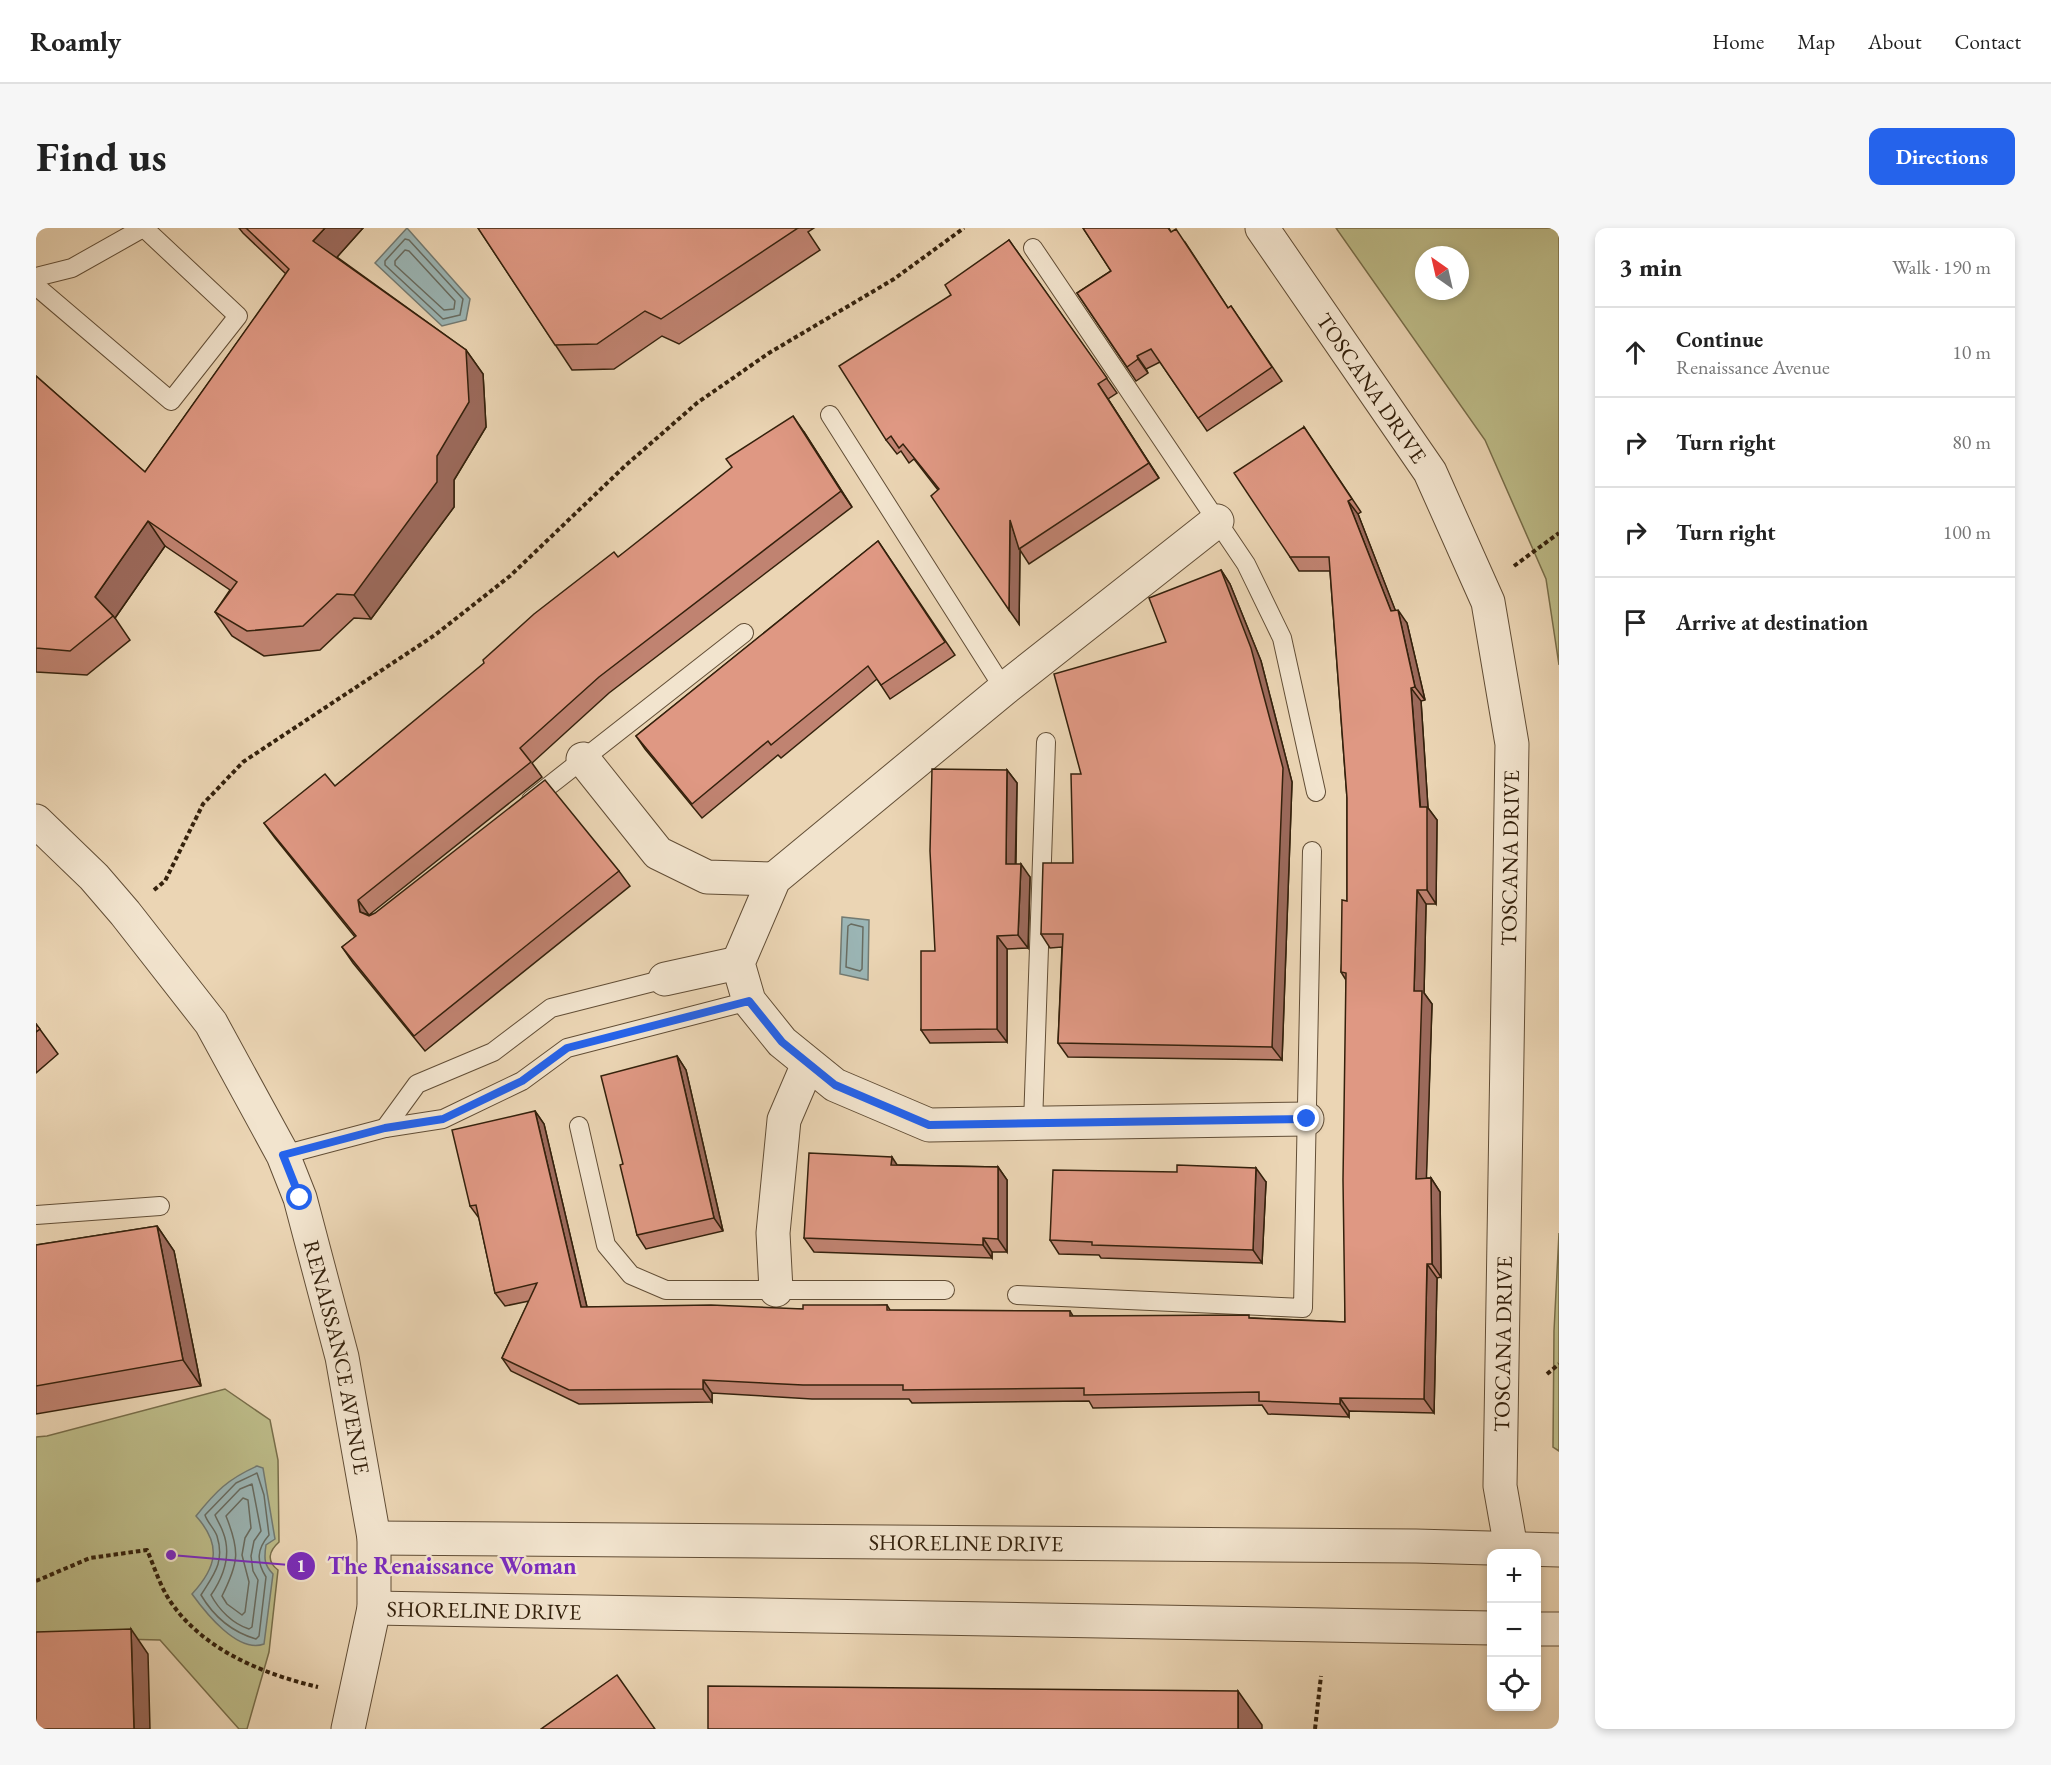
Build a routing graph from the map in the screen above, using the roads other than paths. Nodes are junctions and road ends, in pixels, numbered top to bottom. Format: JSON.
{"nodes":[{"id":1,"x":144,"y":228,"type":"edge"},
{"id":2,"x":1262,"y":228,"type":"edge"},
{"id":3,"x":1033,"y":248,"type":"dead end"},
{"id":4,"x":36,"y":277,"type":"edge"},
{"id":5,"x":36,"y":286,"type":"edge"},
{"id":6,"x":830,"y":415,"type":"dead end"},
{"id":7,"x":1217,"y":521,"type":"junction"},
{"id":8,"x":744,"y":633,"type":"dead end"},
{"id":9,"x":1004,"y":689,"type":"junction"},
{"id":10,"x":1046,"y":742,"type":"dead end"},
{"id":11,"x":583,"y":759,"type":"junction"},
{"id":12,"x":1316,"y":792,"type":"dead end"},
{"id":13,"x":518,"y":810,"type":"edge"},
{"id":14,"x":36,"y":821,"type":"edge"},
{"id":15,"x":1312,"y":851,"type":"dead end"},
{"id":16,"x":774,"y":879,"type":"junction"},
{"id":17,"x":738,"y":963,"type":"junction"},
{"id":18,"x":665,"y":979,"type":"joint"},
{"id":19,"x":749,"y":1001,"type":"junction"},
{"id":20,"x":808,"y":1064,"type":"junction"},
{"id":21,"x":1307,"y":1119,"type":"junction"},
{"id":22,"x":1033,"y":1124,"type":"junction"},
{"id":23,"x":579,"y":1126,"type":"dead end"},
{"id":24,"x":385,"y":1128,"type":"junction"},
{"id":25,"x":283,"y":1155,"type":"junction"},
{"id":26,"x":160,"y":1206,"type":"dead end"},
{"id":27,"x":36,"y":1215,"type":"edge"},
{"id":28,"x":776,"y":1290,"type":"junction"},
{"id":29,"x":945,"y":1290,"type":"dead end"},
{"id":30,"x":1017,"y":1295,"type":"dead end"},
{"id":31,"x":374,"y":1538,"type":"junction"},
{"id":32,"x":1512,"y":1549,"type":"edge"},
{"id":33,"x":1541,"y":1550,"type":"edge"},
{"id":34,"x":1559,"y":1550,"type":"edge"},
{"id":35,"x":1487,"y":1551,"type":"edge"},
{"id":36,"x":374,"y":1608,"type":"junction"},
{"id":37,"x":1487,"y":1628,"type":"edge"},
{"id":38,"x":1541,"y":1629,"type":"edge"},
{"id":39,"x":1559,"y":1629,"type":"edge"},
{"id":40,"x":348,"y":1729,"type":"edge"}],
"edges":[{"from":1,"to":4,"type":"lane"},
{"from":1,"to":5,"type":"lane"},
{"from":2,"to":32,"type":"street","name":"TOSCANA DRIVE"},
{"from":3,"to":7,"type":"lane"},
{"from":6,"to":9,"type":"lane"},
{"from":7,"to":9,"type":"street"},
{"from":7,"to":12,"type":"lane"},
{"from":8,"to":11,"type":"lane"},
{"from":9,"to":16,"type":"street"},
{"from":10,"to":22,"type":"lane"},
{"from":11,"to":13,"type":"lane"},
{"from":11,"to":16,"type":"street"},
{"from":14,"to":25,"type":"street","name":"RENAISSANCE AVENUE"},
{"from":15,"to":21,"type":"lane"},
{"from":16,"to":17,"type":"street"},
{"from":17,"to":18,"type":"street"},
{"from":17,"to":19,"type":"street"},
{"from":18,"to":24,"type":"lane"},
{"from":19,"to":20,"type":"street"},
{"from":19,"to":24,"type":"lane"},
{"from":20,"to":22,"type":"street"},
{"from":20,"to":28,"type":"street"},
{"from":21,"to":22,"type":"street"},
{"from":21,"to":30,"type":"lane"},
{"from":23,"to":28,"type":"lane"},
{"from":24,"to":25,"type":"lane"},
{"from":25,"to":31,"type":"street","name":"RENAISSANCE AVENUE"},
{"from":26,"to":27,"type":"lane"},
{"from":28,"to":29,"type":"lane"},
{"from":31,"to":35,"type":"street","name":"SHORELINE DRIVE"},
{"from":31,"to":36,"type":"street","name":"RENAISSANCE AVENUE"},
{"from":33,"to":34,"type":"street","name":"SHORELINE DRIVE"},
{"from":36,"to":37,"type":"street","name":"SHORELINE DRIVE"},
{"from":36,"to":40,"type":"street","name":"RENAISSANCE AVENUE"},
{"from":38,"to":39,"type":"street"}]}
